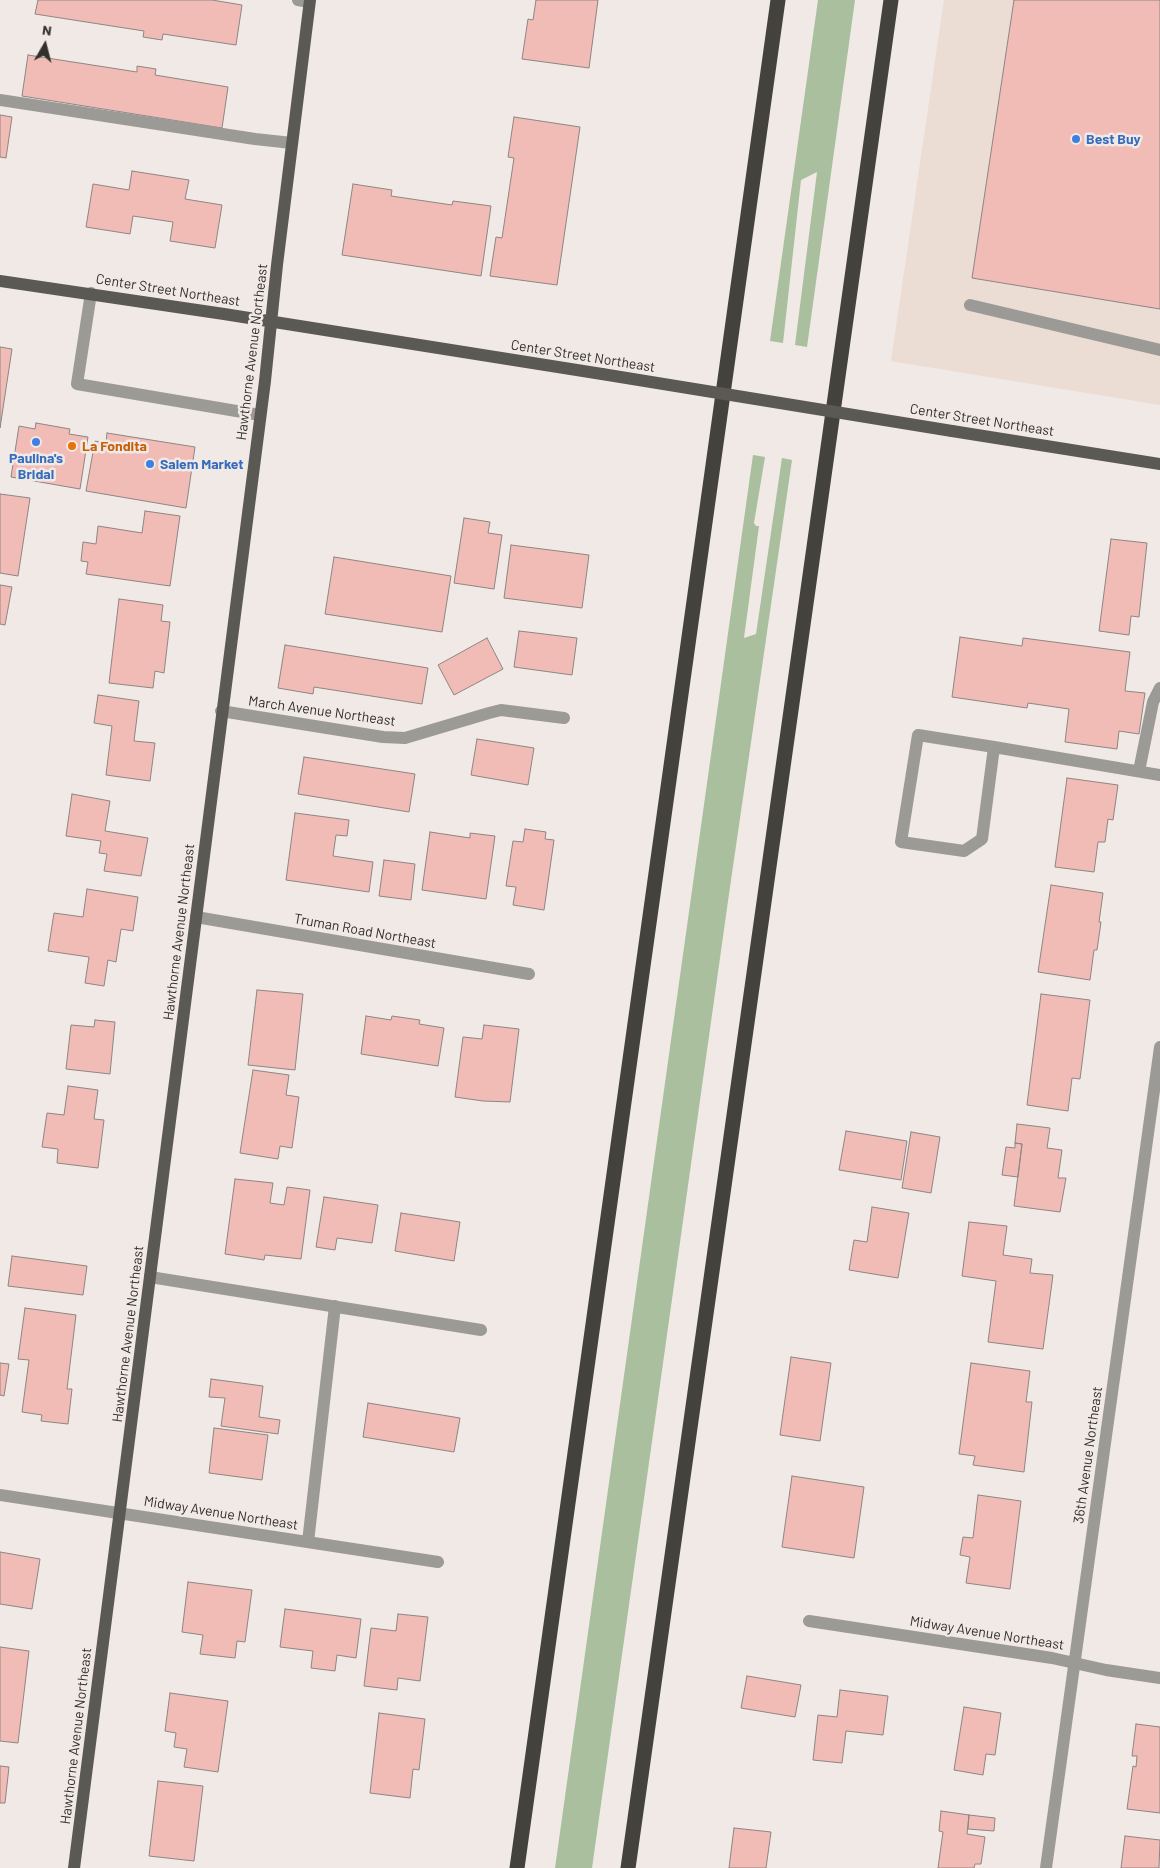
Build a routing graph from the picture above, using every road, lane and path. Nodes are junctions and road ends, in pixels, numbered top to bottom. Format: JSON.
{"nodes":[{"id":1,"x":778,"y":0,"type":"edge"},
{"id":2,"x":891,"y":0,"type":"edge"},
{"id":3,"x":306,"y":1,"type":"edge"},
{"id":4,"x":0,"y":100,"type":"edge"},
{"id":5,"x":292,"y":142,"type":"junction"},
{"id":6,"x":0,"y":281,"type":"edge"},
{"id":7,"x":91,"y":294,"type":"junction"},
{"id":8,"x":970,"y":305,"type":"dead end"},
{"id":9,"x":271,"y":322,"type":"junction"},
{"id":10,"x":1160,"y":350,"type":"edge"},
{"id":11,"x":260,"y":415,"type":"junction"},
{"id":12,"x":1160,"y":464,"type":"edge"},
{"id":13,"x":1160,"y":688,"type":"edge"},
{"id":14,"x":222,"y":711,"type":"junction"},
{"id":15,"x":564,"y":718,"type":"dead end"},
{"id":16,"x":994,"y":747,"type":"junction"},
{"id":17,"x":1139,"y":771,"type":"junction"},
{"id":18,"x":1160,"y":775,"type":"edge"},
{"id":19,"x":196,"y":917,"type":"junction"},
{"id":20,"x":529,"y":974,"type":"dead end"},
{"id":21,"x":1160,"y":1047,"type":"edge"},
{"id":22,"x":150,"y":1276,"type":"junction"},
{"id":23,"x":335,"y":1306,"type":"junction"},
{"id":24,"x":481,"y":1330,"type":"dead end"},
{"id":25,"x":0,"y":1495,"type":"edge"},
{"id":26,"x":120,"y":1513,"type":"junction"},
{"id":27,"x":308,"y":1542,"type":"junction"},
{"id":28,"x":438,"y":1562,"type":"dead end"},
{"id":29,"x":809,"y":1621,"type":"dead end"},
{"id":30,"x":1074,"y":1662,"type":"junction"},
{"id":31,"x":1160,"y":1678,"type":"edge"},
{"id":32,"x":74,"y":1868,"type":"edge"},
{"id":33,"x":517,"y":1868,"type":"edge"},
{"id":34,"x":628,"y":1868,"type":"edge"},
{"id":35,"x":1046,"y":1868,"type":"edge"}],
"edges":[{"from":1,"to":33,"type":"highway"},
{"from":2,"to":34,"type":"highway"},
{"from":3,"to":5,"type":"main road","name":"Hawthorne Avenue Northeast"},
{"from":4,"to":5,"type":"street"},
{"from":5,"to":9,"type":"main road","name":"Hawthorne Avenue Northeast"},
{"from":6,"to":7,"type":"main road","name":"Center Street Northeast"},
{"from":7,"to":9,"type":"main road","name":"Center Street Northeast"},
{"from":7,"to":11,"type":"street"},
{"from":8,"to":10,"type":"street"},
{"from":9,"to":11,"type":"main road","name":"Hawthorne Avenue Northeast"},
{"from":9,"to":12,"type":"main road","name":"Center Street Northeast","bridge":true},
{"from":11,"to":14,"type":"main road","name":"Hawthorne Avenue Northeast"},
{"from":13,"to":17,"type":"street"},
{"from":14,"to":15,"type":"street","name":"March Avenue Northeast"},
{"from":14,"to":19,"type":"main road","name":"Hawthorne Avenue Northeast"},
{"from":16,"to":16,"type":"street"},
{"from":16,"to":17,"type":"street"},
{"from":17,"to":18,"type":"street"},
{"from":19,"to":20,"type":"street","name":"Truman Road Northeast"},
{"from":19,"to":22,"type":"main road","name":"Hawthorne Avenue Northeast"},
{"from":21,"to":30,"type":"street","name":"36th Avenue Northeast"},
{"from":22,"to":23,"type":"street"},
{"from":22,"to":26,"type":"main road","name":"Hawthorne Avenue Northeast"},
{"from":23,"to":24,"type":"street"},
{"from":23,"to":27,"type":"street"},
{"from":25,"to":26,"type":"street","name":"Midway Avenue Northeast"},
{"from":26,"to":27,"type":"street","name":"Midway Avenue Northeast"},
{"from":26,"to":32,"type":"main road","name":"Hawthorne Avenue Northeast"},
{"from":27,"to":28,"type":"street","name":"Midway Avenue Northeast"},
{"from":29,"to":30,"type":"street","name":"Midway Avenue Northeast"},
{"from":30,"to":31,"type":"street","name":"Midway Avenue Northeast"},
{"from":30,"to":35,"type":"street","name":"36th Avenue Northeast"}]}
